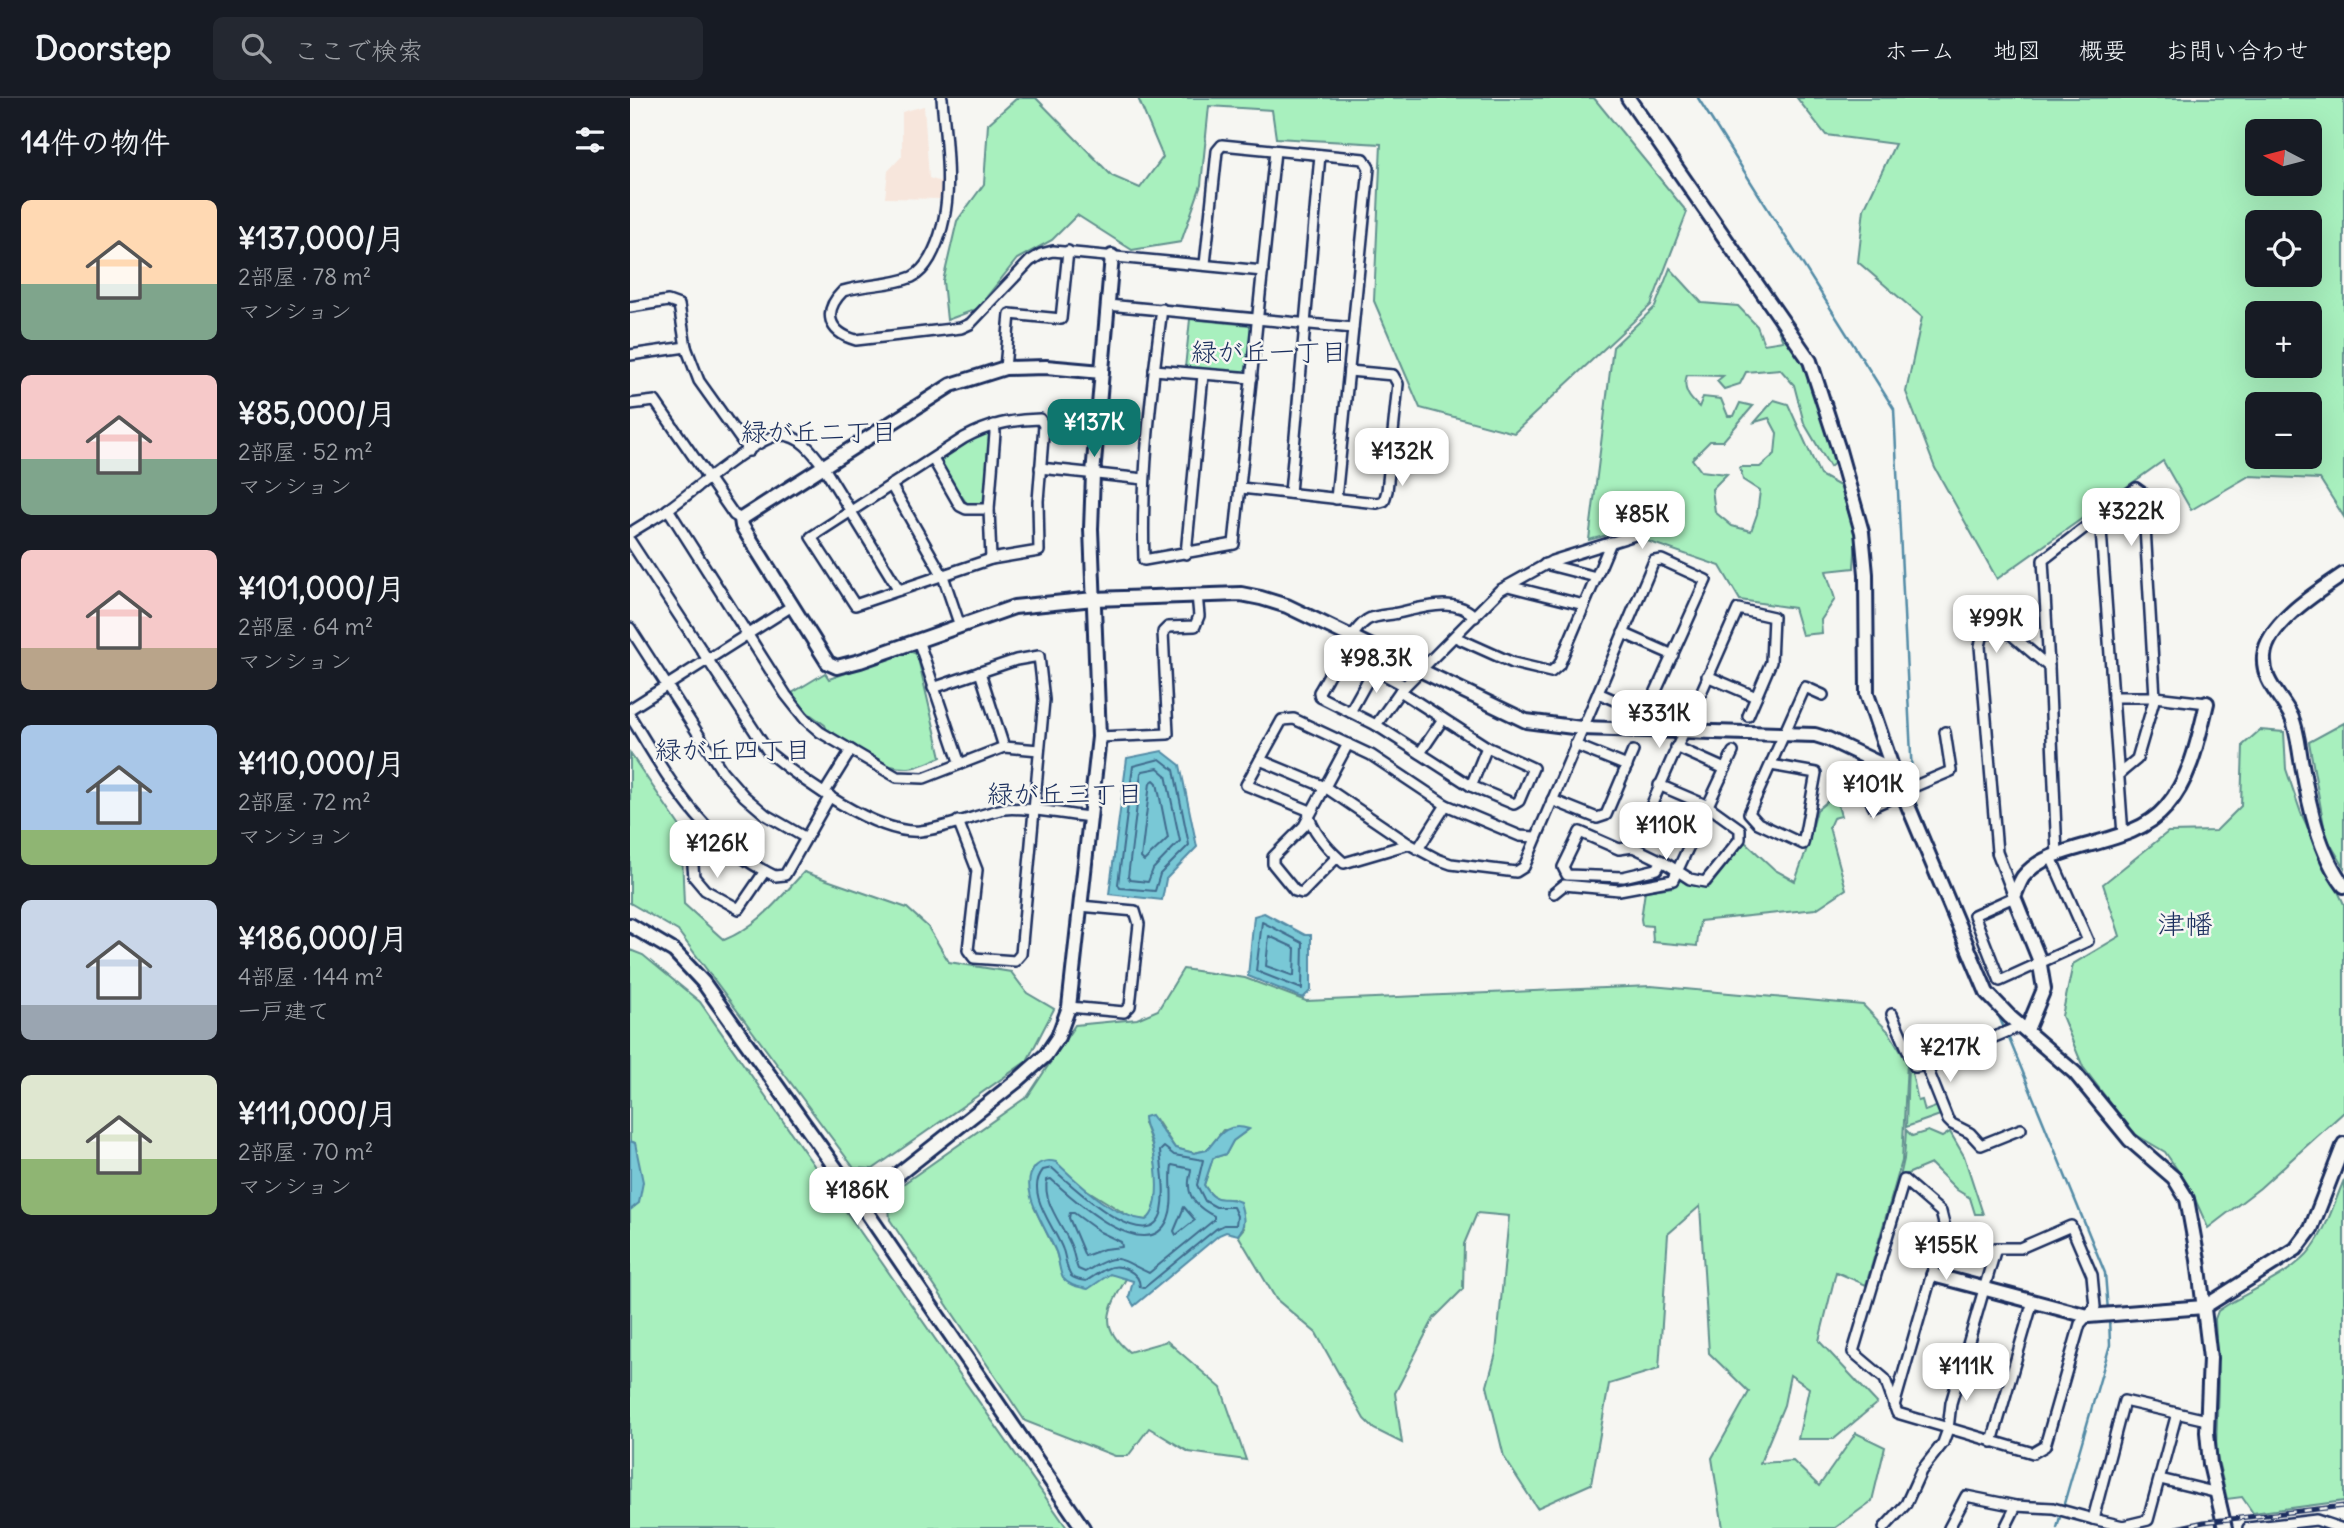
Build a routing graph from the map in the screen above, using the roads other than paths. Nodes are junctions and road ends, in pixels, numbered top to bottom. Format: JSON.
{"nodes":[{"id":1,"x":942,"y":98,"type":"edge"},
{"id":2,"x":1628,"y":98,"type":"edge"},
{"id":3,"x":1275,"y":151,"type":"junction"},
{"id":4,"x":1320,"y":155,"type":"junction"},
{"id":5,"x":1068,"y":251,"type":"junction"},
{"id":6,"x":1112,"y":256,"type":"junction"},
{"id":7,"x":1205,"y":264,"type":"junction"},
{"id":8,"x":1263,"y":271,"type":"junction"},
{"id":9,"x":1108,"y":305,"type":"junction"},
{"id":10,"x":630,"y":307,"type":"edge"},
{"id":11,"x":1162,"y":309,"type":"junction"},
{"id":12,"x":1258,"y":318,"type":"junction"},
{"id":13,"x":1306,"y":323,"type":"junction"},
{"id":14,"x":1353,"y":328,"type":"junction"},
{"id":15,"x":686,"y":346,"type":"junction"},
{"id":16,"x":630,"y":355,"type":"edge"},
{"id":17,"x":1005,"y":368,"type":"junction"},
{"id":18,"x":1154,"y":370,"type":"junction"},
{"id":19,"x":1349,"y":371,"type":"junction"},
{"id":20,"x":1102,"y":372,"type":"junction"},
{"id":21,"x":1203,"y":375,"type":"junction"},
{"id":22,"x":1252,"y":378,"type":"junction"},
{"id":23,"x":630,"y":404,"type":"edge"},
{"id":24,"x":994,"y":425,"type":"junction"},
{"id":25,"x":749,"y":450,"type":"junction"},
{"id":26,"x":933,"y":458,"type":"junction"},
{"id":27,"x":823,"y":466,"type":"junction"},
{"id":28,"x":1040,"y":468,"type":"junction"},
{"id":29,"x":1093,"y":474,"type":"junction"},
{"id":30,"x":709,"y":478,"type":"junction"},
{"id":31,"x":1144,"y":479,"type":"junction"},
{"id":32,"x":891,"y":485,"type":"junction"},
{"id":33,"x":1241,"y":488,"type":"junction"},
{"id":34,"x":1290,"y":493,"type":"junction"},
{"id":35,"x":1336,"y":499,"type":"junction"},
{"id":36,"x":668,"y":509,"type":"junction"},
{"id":37,"x":989,"y":509,"type":"junction"},
{"id":38,"x":851,"y":511,"type":"junction"},
{"id":39,"x":2100,"y":516,"type":"junction"},
{"id":40,"x":741,"y":519,"type":"junction"},
{"id":41,"x":630,"y":533,"type":"edge"},
{"id":42,"x":1638,"y":534,"type":"dead end"},
{"id":43,"x":630,"y":541,"type":"edge"},
{"id":44,"x":1611,"y":542,"type":"junction"},
{"id":45,"x":1186,"y":554,"type":"junction"},
{"id":46,"x":991,"y":559,"type":"junction"},
{"id":47,"x":1545,"y":564,"type":"junction"},
{"id":48,"x":2344,"y":574,"type":"edge"},
{"id":49,"x":943,"y":576,"type":"junction"},
{"id":50,"x":1596,"y":577,"type":"junction"},
{"id":51,"x":1508,"y":586,"type":"junction"},
{"id":52,"x":899,"y":590,"type":"junction"},
{"id":53,"x":1197,"y":594,"type":"junction"},
{"id":54,"x":1094,"y":599,"type":"junction"},
{"id":55,"x":1584,"y":605,"type":"junction"},
{"id":56,"x":792,"y":606,"type":"junction"},
{"id":57,"x":1475,"y":617,"type":"junction"},
{"id":58,"x":960,"y":626,"type":"junction"},
{"id":59,"x":630,"y":628,"type":"edge"},
{"id":60,"x":1623,"y":633,"type":"junction"},
{"id":61,"x":748,"y":635,"type":"junction"},
{"id":62,"x":1351,"y":637,"type":"junction"},
{"id":63,"x":1455,"y":637,"type":"junction"},
{"id":64,"x":918,"y":640,"type":"junction"},
{"id":65,"x":1673,"y":655,"type":"junction"},
{"id":66,"x":708,"y":661,"type":"junction"},
{"id":67,"x":2049,"y":667,"type":"junction"},
{"id":68,"x":1420,"y":671,"type":"junction"},
{"id":69,"x":979,"y":672,"type":"junction"},
{"id":70,"x":1707,"y":676,"type":"junction"},
{"id":71,"x":668,"y":686,"type":"junction"},
{"id":72,"x":933,"y":688,"type":"junction"},
{"id":73,"x":1403,"y":689,"type":"junction"},
{"id":74,"x":1598,"y":692,"type":"junction"},
{"id":75,"x":1823,"y":695,"type":"dead end"},
{"id":76,"x":1756,"y":697,"type":"junction"},
{"id":77,"x":2113,"y":697,"type":"junction"},
{"id":78,"x":2155,"y":697,"type":"junction"},
{"id":79,"x":2207,"y":703,"type":"joint"},
{"id":80,"x":630,"y":709,"type":"edge"},
{"id":81,"x":1350,"y":712,"type":"junction"},
{"id":82,"x":630,"y":716,"type":"edge"},
{"id":83,"x":1748,"y":716,"type":"dead end"},
{"id":84,"x":1443,"y":719,"type":"junction"},
{"id":85,"x":1376,"y":725,"type":"junction"},
{"id":86,"x":1581,"y":728,"type":"junction"},
{"id":87,"x":1682,"y":731,"type":"junction"},
{"id":88,"x":1945,"y":732,"type":"dead end"},
{"id":89,"x":1785,"y":734,"type":"junction"},
{"id":90,"x":1099,"y":737,"type":"junction"},
{"id":91,"x":1348,"y":744,"type":"junction"},
{"id":92,"x":1575,"y":745,"type":"junction"},
{"id":93,"x":1004,"y":747,"type":"junction"},
{"id":94,"x":1487,"y":747,"type":"junction"},
{"id":95,"x":1676,"y":747,"type":"junction"},
{"id":96,"x":851,"y":750,"type":"junction"},
{"id":97,"x":1040,"y":750,"type":"junction"},
{"id":98,"x":1633,"y":751,"type":"dead end"},
{"id":99,"x":1733,"y":752,"type":"dead end"},
{"id":100,"x":1420,"y":754,"type":"junction"},
{"id":101,"x":1260,"y":760,"type":"junction"},
{"id":102,"x":960,"y":764,"type":"junction"},
{"id":103,"x":1771,"y":765,"type":"junction"},
{"id":104,"x":1627,"y":766,"type":"junction"},
{"id":105,"x":1725,"y":769,"type":"junction"},
{"id":106,"x":1893,"y":770,"type":"junction"},
{"id":107,"x":2119,"y":774,"type":"junction"},
{"id":108,"x":1659,"y":785,"type":"junction"},
{"id":109,"x":1471,"y":786,"type":"junction"},
{"id":110,"x":1325,"y":788,"type":"junction"},
{"id":111,"x":1865,"y":788,"type":"dead end"},
{"id":112,"x":1907,"y":789,"type":"junction"},
{"id":113,"x":828,"y":794,"type":"junction"},
{"id":114,"x":1552,"y":800,"type":"junction"},
{"id":115,"x":1446,"y":805,"type":"junction"},
{"id":116,"x":1708,"y":807,"type":"junction"},
{"id":117,"x":1035,"y":811,"type":"junction"},
{"id":118,"x":1308,"y":816,"type":"junction"},
{"id":119,"x":1090,"y":817,"type":"junction"},
{"id":120,"x":958,"y":821,"type":"junction"},
{"id":121,"x":704,"y":826,"type":"junction"},
{"id":122,"x":2123,"y":835,"type":"junction"},
{"id":123,"x":1535,"y":837,"type":"junction"},
{"id":124,"x":806,"y":838,"type":"junction"},
{"id":125,"x":1413,"y":846,"type":"junction"},
{"id":126,"x":1633,"y":847,"type":"junction"},
{"id":127,"x":2054,"y":856,"type":"junction"},
{"id":128,"x":1336,"y":857,"type":"junction"},
{"id":129,"x":1662,"y":861,"type":"junction"},
{"id":130,"x":765,"y":871,"type":"junction"},
{"id":131,"x":1678,"y":871,"type":"junction"},
{"id":132,"x":2344,"y":886,"type":"edge"},
{"id":133,"x":1554,"y":893,"type":"dead end"},
{"id":134,"x":2014,"y":897,"type":"junction"},
{"id":135,"x":1080,"y":906,"type":"junction"},
{"id":136,"x":630,"y":925,"type":"edge"},
{"id":137,"x":2039,"y":962,"type":"junction"},
{"id":138,"x":1069,"y":1007,"type":"junction"},
{"id":139,"x":1892,"y":1014,"type":"dead end"},
{"id":140,"x":2016,"y":1030,"type":"junction"},
{"id":141,"x":1926,"y":1065,"type":"junction"},
{"id":142,"x":2021,"y":1129,"type":"dead end"},
{"id":143,"x":2344,"y":1144,"type":"edge"},
{"id":144,"x":859,"y":1201,"type":"junction"},
{"id":145,"x":1933,"y":1275,"type":"junction"},
{"id":146,"x":1983,"y":1288,"type":"junction"},
{"id":147,"x":2033,"y":1301,"type":"junction"},
{"id":148,"x":2204,"y":1307,"type":"junction"},
{"id":149,"x":2088,"y":1316,"type":"junction"},
{"id":150,"x":1894,"y":1406,"type":"junction"},
{"id":151,"x":2177,"y":1413,"type":"junction"},
{"id":152,"x":2207,"y":1420,"type":"junction"},
{"id":153,"x":1948,"y":1429,"type":"junction"},
{"id":154,"x":1993,"y":1442,"type":"junction"},
{"id":155,"x":2160,"y":1479,"type":"junction"},
{"id":156,"x":2218,"y":1493,"type":"junction"},
{"id":157,"x":2015,"y":1506,"type":"junction"},
{"id":158,"x":2093,"y":1518,"type":"junction"},
{"id":159,"x":1891,"y":1526,"type":"edge"},
{"id":160,"x":1083,"y":1528,"type":"edge"},
{"id":161,"x":1949,"y":1528,"type":"edge"},
{"id":162,"x":2005,"y":1528,"type":"edge"},
{"id":163,"x":2225,"y":1528,"type":"edge"},
{"id":164,"x":2248,"y":1528,"type":"edge"},
{"id":165,"x":2340,"y":1528,"type":"edge"}],
"edges":[{"from":1,"to":5,"type":"street"},
{"from":2,"to":106,"type":"street"},
{"from":3,"to":4,"type":"street"},
{"from":3,"to":7,"type":"street"},
{"from":3,"to":8,"type":"street"},
{"from":4,"to":13,"type":"street"},
{"from":4,"to":14,"type":"street"},
{"from":5,"to":6,"type":"street"},
{"from":5,"to":17,"type":"street"},
{"from":6,"to":7,"type":"street"},
{"from":6,"to":9,"type":"street"},
{"from":7,"to":8,"type":"street"},
{"from":8,"to":12,"type":"street"},
{"from":9,"to":11,"type":"street"},
{"from":9,"to":20,"type":"street"},
{"from":10,"to":15,"type":"street"},
{"from":11,"to":12,"type":"street"},
{"from":11,"to":18,"type":"street"},
{"from":12,"to":13,"type":"street"},
{"from":12,"to":22,"type":"street"},
{"from":13,"to":14,"type":"street"},
{"from":13,"to":34,"type":"street"},
{"from":14,"to":19,"type":"street"},
{"from":15,"to":16,"type":"street"},
{"from":15,"to":25,"type":"street"},
{"from":17,"to":20,"type":"street"},
{"from":17,"to":27,"type":"street"},
{"from":18,"to":21,"type":"street"},
{"from":18,"to":31,"type":"street"},
{"from":19,"to":35,"type":"street"},
{"from":19,"to":35,"type":"street"},
{"from":20,"to":29,"type":"street"},
{"from":21,"to":22,"type":"street"},
{"from":21,"to":45,"type":"street"},
{"from":22,"to":33,"type":"street"},
{"from":23,"to":30,"type":"street"},
{"from":24,"to":26,"type":"street"},
{"from":24,"to":28,"type":"street"},
{"from":24,"to":37,"type":"street"},
{"from":25,"to":27,"type":"street"},
{"from":25,"to":30,"type":"street"},
{"from":26,"to":32,"type":"street"},
{"from":26,"to":37,"type":"street"},
{"from":27,"to":38,"type":"street"},
{"from":27,"to":40,"type":"street"},
{"from":28,"to":29,"type":"street"},
{"from":28,"to":46,"type":"street"},
{"from":29,"to":31,"type":"street"},
{"from":29,"to":54,"type":"street"},
{"from":30,"to":36,"type":"street"},
{"from":30,"to":40,"type":"street"},
{"from":31,"to":45,"type":"street"},
{"from":32,"to":38,"type":"street"},
{"from":32,"to":49,"type":"street"},
{"from":33,"to":34,"type":"street"},
{"from":33,"to":45,"type":"street"},
{"from":34,"to":35,"type":"street"},
{"from":36,"to":41,"type":"street"},
{"from":36,"to":61,"type":"street"},
{"from":37,"to":46,"type":"street"},
{"from":38,"to":52,"type":"street"},
{"from":38,"to":52,"type":"street"},
{"from":39,"to":67,"type":"street"},
{"from":39,"to":77,"type":"street"},
{"from":39,"to":78,"type":"street"},
{"from":40,"to":56,"type":"street"},
{"from":42,"to":44,"type":"street"},
{"from":43,"to":66,"type":"street"},
{"from":44,"to":47,"type":"street"},
{"from":44,"to":50,"type":"street"},
{"from":46,"to":49,"type":"street"},
{"from":47,"to":50,"type":"street"},
{"from":47,"to":51,"type":"street"},
{"from":48,"to":132,"type":"street"},
{"from":49,"to":52,"type":"street"},
{"from":49,"to":58,"type":"street"},
{"from":50,"to":55,"type":"street"},
{"from":51,"to":55,"type":"street"},
{"from":51,"to":57,"type":"street"},
{"from":53,"to":54,"type":"street"},
{"from":53,"to":62,"type":"street"},
{"from":53,"to":90,"type":"street"},
{"from":54,"to":58,"type":"street"},
{"from":54,"to":90,"type":"street"},
{"from":55,"to":63,"type":"street"},
{"from":56,"to":61,"type":"street"},
{"from":56,"to":64,"type":"street"},
{"from":57,"to":62,"type":"street"},
{"from":57,"to":63,"type":"street"},
{"from":58,"to":64,"type":"street"},
{"from":59,"to":71,"type":"street"},
{"from":60,"to":65,"type":"street"},
{"from":60,"to":65,"type":"street"},
{"from":60,"to":74,"type":"street"},
{"from":61,"to":66,"type":"street"},
{"from":61,"to":96,"type":"street"},
{"from":62,"to":68,"type":"street"},
{"from":62,"to":81,"type":"street"},
{"from":63,"to":68,"type":"street"},
{"from":64,"to":72,"type":"street"},
{"from":65,"to":74,"type":"street"},
{"from":66,"to":71,"type":"street"},
{"from":66,"to":113,"type":"street"},
{"from":67,"to":127,"type":"street"},
{"from":67,"to":134,"type":"street"},
{"from":68,"to":73,"type":"street"},
{"from":68,"to":86,"type":"street"},
{"from":69,"to":72,"type":"street"},
{"from":69,"to":93,"type":"street"},
{"from":69,"to":97,"type":"street"},
{"from":70,"to":76,"type":"street"},
{"from":70,"to":76,"type":"street"},
{"from":70,"to":87,"type":"street"},
{"from":71,"to":80,"type":"street"},
{"from":71,"to":124,"type":"street"},
{"from":72,"to":102,"type":"street"},
{"from":73,"to":81,"type":"street"},
{"from":73,"to":84,"type":"street"},
{"from":73,"to":85,"type":"street"},
{"from":74,"to":86,"type":"street"},
{"from":75,"to":89,"type":"street"},
{"from":76,"to":83,"type":"street"},
{"from":77,"to":78,"type":"street"},
{"from":77,"to":107,"type":"street"},
{"from":78,"to":79,"type":"street"},
{"from":78,"to":107,"type":"street"},
{"from":79,"to":122,"type":"street"},
{"from":81,"to":85,"type":"street"},
{"from":82,"to":121,"type":"street"},
{"from":84,"to":94,"type":"street"},
{"from":84,"to":100,"type":"street"},
{"from":85,"to":100,"type":"street"},
{"from":86,"to":87,"type":"street"},
{"from":86,"to":92,"type":"street"},
{"from":87,"to":89,"type":"street"},
{"from":87,"to":95,"type":"street"},
{"from":88,"to":112,"type":"street"},
{"from":89,"to":103,"type":"street"},
{"from":89,"to":106,"type":"street"},
{"from":90,"to":119,"type":"street"},
{"from":91,"to":101,"type":"street"},
{"from":91,"to":110,"type":"street"},
{"from":91,"to":115,"type":"street"},
{"from":92,"to":104,"type":"street"},
{"from":92,"to":114,"type":"street"},
{"from":93,"to":97,"type":"street"},
{"from":93,"to":102,"type":"street"},
{"from":94,"to":109,"type":"street"},
{"from":94,"to":109,"type":"street"},
{"from":95,"to":105,"type":"street"},
{"from":95,"to":108,"type":"street"},
{"from":96,"to":102,"type":"street"},
{"from":96,"to":113,"type":"street"},
{"from":97,"to":117,"type":"street"},
{"from":98,"to":104,"type":"street"},
{"from":99,"to":105,"type":"street"},
{"from":100,"to":109,"type":"street"},
{"from":101,"to":110,"type":"street"},
{"from":101,"to":118,"type":"street"},
{"from":103,"to":103,"type":"street"},
{"from":104,"to":114,"type":"street"},
{"from":105,"to":116,"type":"street"},
{"from":106,"to":112,"type":"street"},
{"from":107,"to":122,"type":"street"},
{"from":108,"to":116,"type":"street"},
{"from":108,"to":126,"type":"street"},
{"from":110,"to":118,"type":"street"},
{"from":110,"to":125,"type":"street"},
{"from":111,"to":112,"type":"street"},
{"from":112,"to":140,"type":"street"},
{"from":113,"to":120,"type":"street"},
{"from":113,"to":124,"type":"street"},
{"from":114,"to":123,"type":"street"},
{"from":115,"to":123,"type":"street"},
{"from":115,"to":125,"type":"street"},
{"from":116,"to":131,"type":"street"},
{"from":116,"to":131,"type":"street"},
{"from":117,"to":119,"type":"street"},
{"from":117,"to":120,"type":"street"},
{"from":117,"to":120,"type":"street"},
{"from":118,"to":128,"type":"street"},
{"from":118,"to":128,"type":"street"},
{"from":119,"to":135,"type":"street"},
{"from":121,"to":130,"type":"street"},
{"from":121,"to":130,"type":"street"},
{"from":122,"to":127,"type":"street"},
{"from":123,"to":125,"type":"street"},
{"from":124,"to":130,"type":"street"},
{"from":125,"to":128,"type":"street"},
{"from":126,"to":129,"type":"street"},
{"from":126,"to":129,"type":"street"},
{"from":127,"to":134,"type":"street"},
{"from":127,"to":137,"type":"street"},
{"from":129,"to":131,"type":"street"},
{"from":131,"to":133,"type":"street"},
{"from":134,"to":137,"type":"street"},
{"from":134,"to":137,"type":"street"},
{"from":135,"to":138,"type":"street"},
{"from":135,"to":138,"type":"street"},
{"from":136,"to":144,"type":"street"},
{"from":137,"to":140,"type":"street"},
{"from":138,"to":144,"type":"street"},
{"from":139,"to":141,"type":"street"},
{"from":140,"to":141,"type":"street"},
{"from":140,"to":148,"type":"street"},
{"from":141,"to":142,"type":"street"},
{"from":143,"to":148,"type":"street"},
{"from":144,"to":160,"type":"street"},
{"from":145,"to":146,"type":"street"},
{"from":145,"to":150,"type":"street"},
{"from":145,"to":150,"type":"street"},
{"from":146,"to":147,"type":"street"},
{"from":146,"to":149,"type":"street"},
{"from":146,"to":153,"type":"street"},
{"from":147,"to":149,"type":"street"},
{"from":147,"to":154,"type":"street"},
{"from":148,"to":149,"type":"street"},
{"from":148,"to":152,"type":"street"},
{"from":149,"to":154,"type":"street"},
{"from":150,"to":153,"type":"street"},
{"from":151,"to":152,"type":"street"},
{"from":151,"to":155,"type":"street"},
{"from":151,"to":158,"type":"street"},
{"from":152,"to":156,"type":"street"},
{"from":153,"to":154,"type":"street"},
{"from":153,"to":159,"type":"street"},
{"from":155,"to":156,"type":"street"},
{"from":155,"to":158,"type":"street"},
{"from":156,"to":163,"type":"street"},
{"from":157,"to":158,"type":"street"},
{"from":157,"to":161,"type":"street"},
{"from":157,"to":162,"type":"street"},
{"from":164,"to":165,"type":"street"}]}
